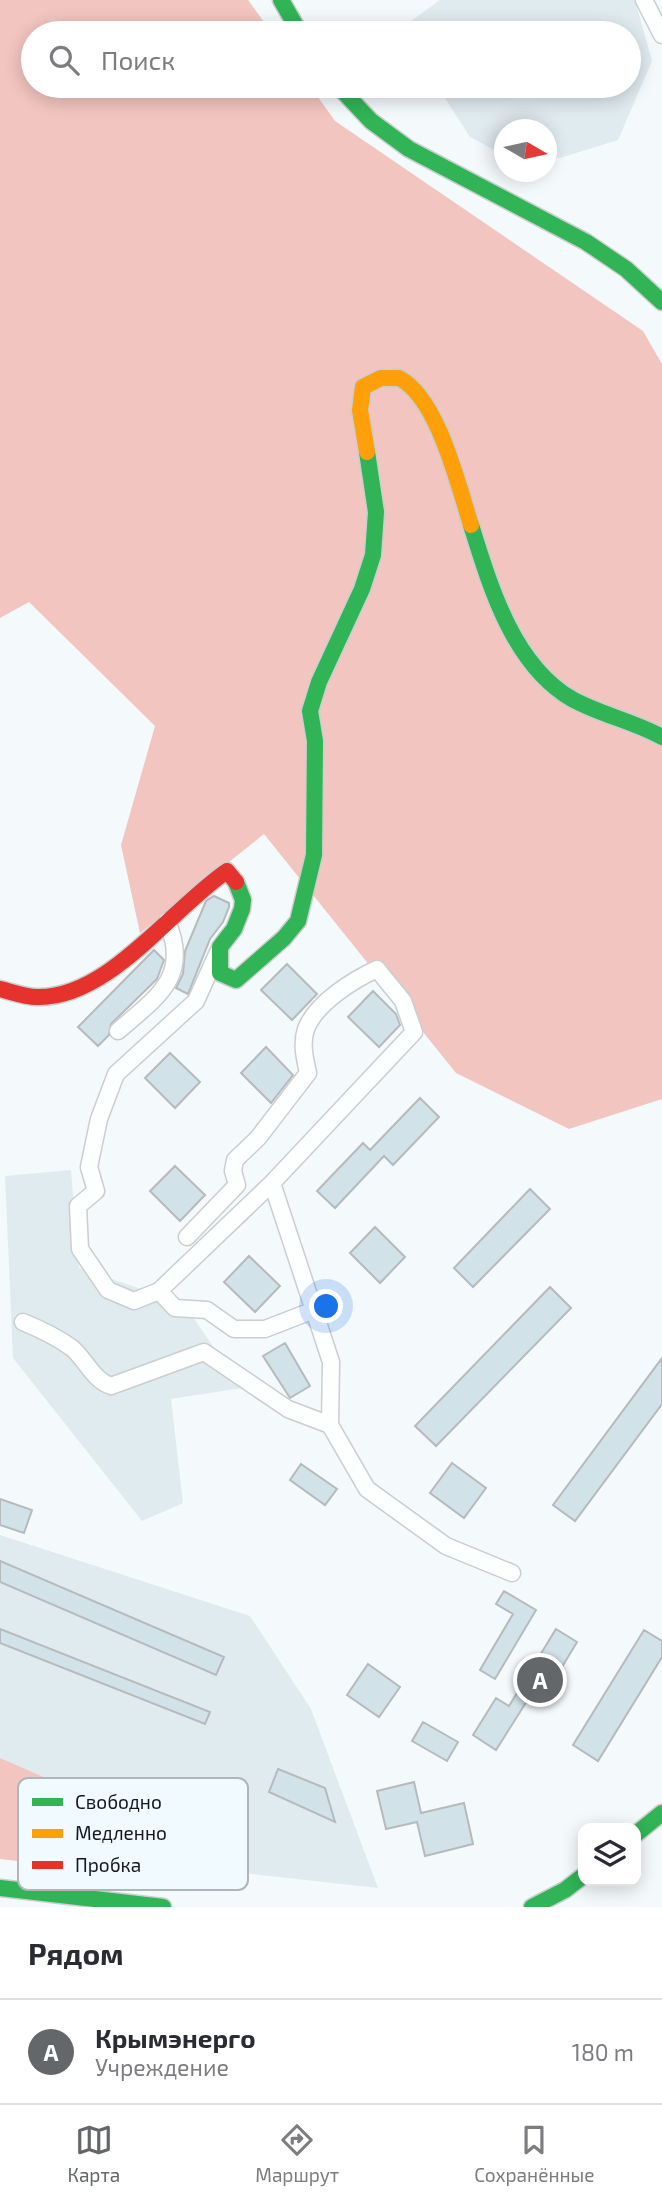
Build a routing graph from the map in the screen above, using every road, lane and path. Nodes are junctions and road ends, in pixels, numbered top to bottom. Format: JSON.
{"nodes":[{"id":1,"x":281,"y":0,"type":"edge"},
{"id":2,"x":644,"y":0,"type":"edge"},
{"id":3,"x":293,"y":21,"type":"edge"},
{"id":4,"x":662,"y":35,"type":"edge"},
{"id":5,"x":350,"y":98,"type":"edge"},
{"id":6,"x":662,"y":302,"type":"edge"},
{"id":7,"x":662,"y":737,"type":"edge"},
{"id":8,"x":167,"y":921,"type":"junction"},
{"id":9,"x":220,"y":947,"type":"junction"},
{"id":10,"x":0,"y":989,"type":"edge"},
{"id":11,"x":8,"y":997,"type":"edge"},
{"id":12,"x":118,"y":1031,"type":"dead end"},
{"id":13,"x":272,"y":1183,"type":"junction"},
{"id":14,"x":187,"y":1237,"type":"dead end"},
{"id":15,"x":159,"y":1292,"type":"junction"},
{"id":16,"x":314,"y":1310,"type":"junction"},
{"id":17,"x":23,"y":1322,"type":"dead end"},
{"id":18,"x":330,"y":1425,"type":"junction"},
{"id":19,"x":512,"y":1573,"type":"dead end"},
{"id":20,"x":662,"y":1813,"type":"edge"},
{"id":21,"x":641,"y":1830,"type":"edge"},
{"id":22,"x":578,"y":1880,"type":"edge"},
{"id":23,"x":0,"y":1888,"type":"edge"},
{"id":24,"x":163,"y":1907,"type":"edge"},
{"id":25,"x":532,"y":1907,"type":"edge"}],
"edges":[{"from":1,"to":3,"type":"main road"},
{"from":2,"to":4,"type":"street"},
{"from":5,"to":6,"type":"main road"},
{"from":7,"to":9,"type":"main road"},
{"from":8,"to":9,"type":"main road"},
{"from":8,"to":11,"type":"main road"},
{"from":8,"to":12,"type":"street"},
{"from":9,"to":15,"type":"street"},
{"from":10,"to":11,"type":"main road"},
{"from":13,"to":14,"type":"street"},
{"from":13,"to":15,"type":"street"},
{"from":13,"to":16,"type":"street"},
{"from":15,"to":16,"type":"street"},
{"from":16,"to":18,"type":"street"},
{"from":17,"to":18,"type":"street"},
{"from":18,"to":19,"type":"street"},
{"from":20,"to":21,"type":"main road"},
{"from":22,"to":25,"type":"main road"},
{"from":23,"to":24,"type":"main road"}]}
